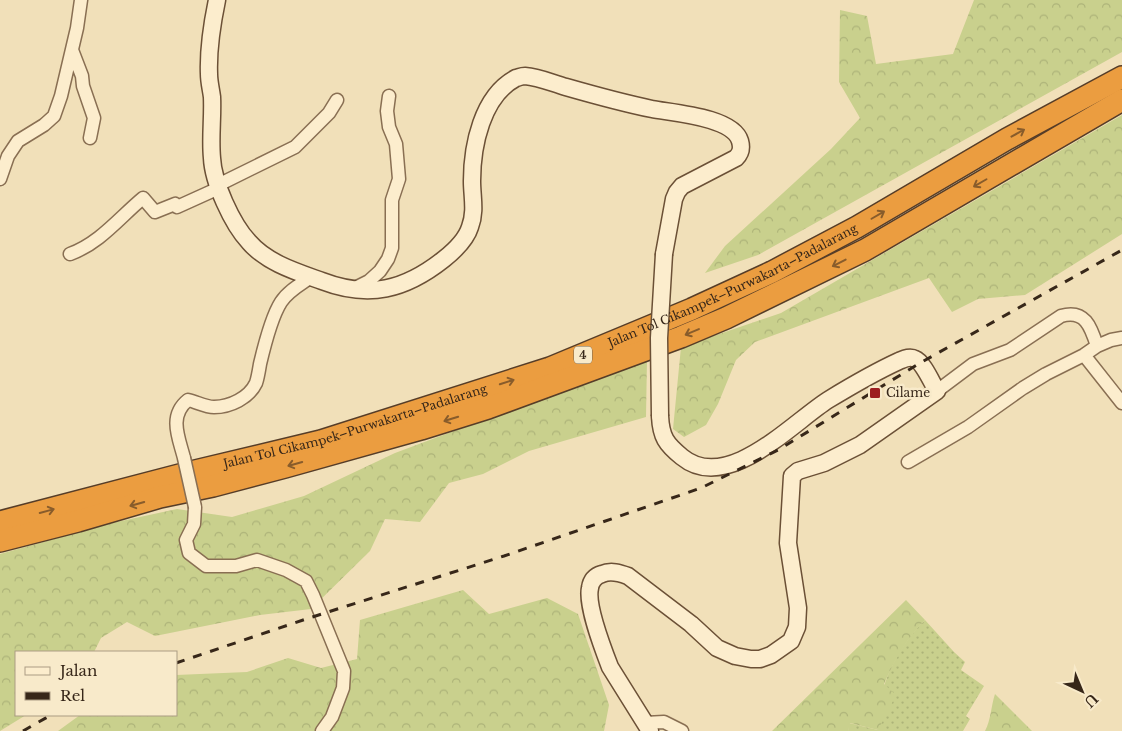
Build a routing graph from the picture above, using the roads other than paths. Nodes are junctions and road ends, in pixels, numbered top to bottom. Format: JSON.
{"nodes":[{"id":1,"x":81,"y":0,"type":"edge"},
{"id":2,"x":217,"y":0,"type":"edge"},
{"id":3,"x":72,"y":50,"type":"junction"},
{"id":4,"x":1122,"y":76,"type":"edge"},
{"id":5,"x":389,"y":96,"type":"dead end"},
{"id":6,"x":337,"y":100,"type":"dead end"},
{"id":7,"x":1122,"y":100,"type":"edge"},
{"id":8,"x":90,"y":138,"type":"dead end"},
{"id":9,"x":0,"y":179,"type":"edge"},
{"id":10,"x":218,"y":186,"type":"junction"},
{"id":11,"x":70,"y":254,"type":"dead end"},
{"id":12,"x":311,"y":277,"type":"junction"},
{"id":13,"x":350,"y":290,"type":"junction"},
{"id":14,"x":1122,"y":338,"type":"edge"},
{"id":15,"x":1097,"y":346,"type":"junction"},
{"id":16,"x":1084,"y":355,"type":"junction"},
{"id":17,"x":937,"y":391,"type":"junction"},
{"id":18,"x":1122,"y":402,"type":"edge"},
{"id":19,"x":908,"y":462,"type":"dead end"},
{"id":20,"x":0,"y":522,"type":"edge"},
{"id":21,"x":0,"y":541,"type":"edge"},
{"id":22,"x":647,"y":727,"type":"edge"},
{"id":23,"x":322,"y":731,"type":"edge"},
{"id":24,"x":682,"y":731,"type":"edge"}],
"edges":[{"from":1,"to":3,"type":"street"},
{"from":2,"to":10,"type":"street"},
{"from":3,"to":8,"type":"street"},
{"from":3,"to":9,"type":"street"},
{"from":20,"to":4,"type":"highway","name":"Jalan Tol Cikampek–Purwakarta–Padalarang","number":"4","one_way":true},
{"from":5,"to":13,"type":"street"},
{"from":6,"to":10,"type":"street"},
{"from":7,"to":21,"type":"highway","name":"Jalan Tol Cikampek–Purwakarta–Padalarang","number":"4","one_way":true},
{"from":10,"to":11,"type":"street"},
{"from":10,"to":12,"type":"street"},
{"from":12,"to":13,"type":"street"},
{"from":12,"to":23,"type":"street","bridge":true},
{"from":13,"to":17,"type":"street","bridge":true},
{"from":14,"to":15,"type":"street"},
{"from":15,"to":16,"type":"street"},
{"from":15,"to":17,"type":"street"},
{"from":16,"to":18,"type":"street"},
{"from":16,"to":19,"type":"street"},
{"from":17,"to":22,"type":"street"},
{"from":22,"to":24,"type":"street"}]}
